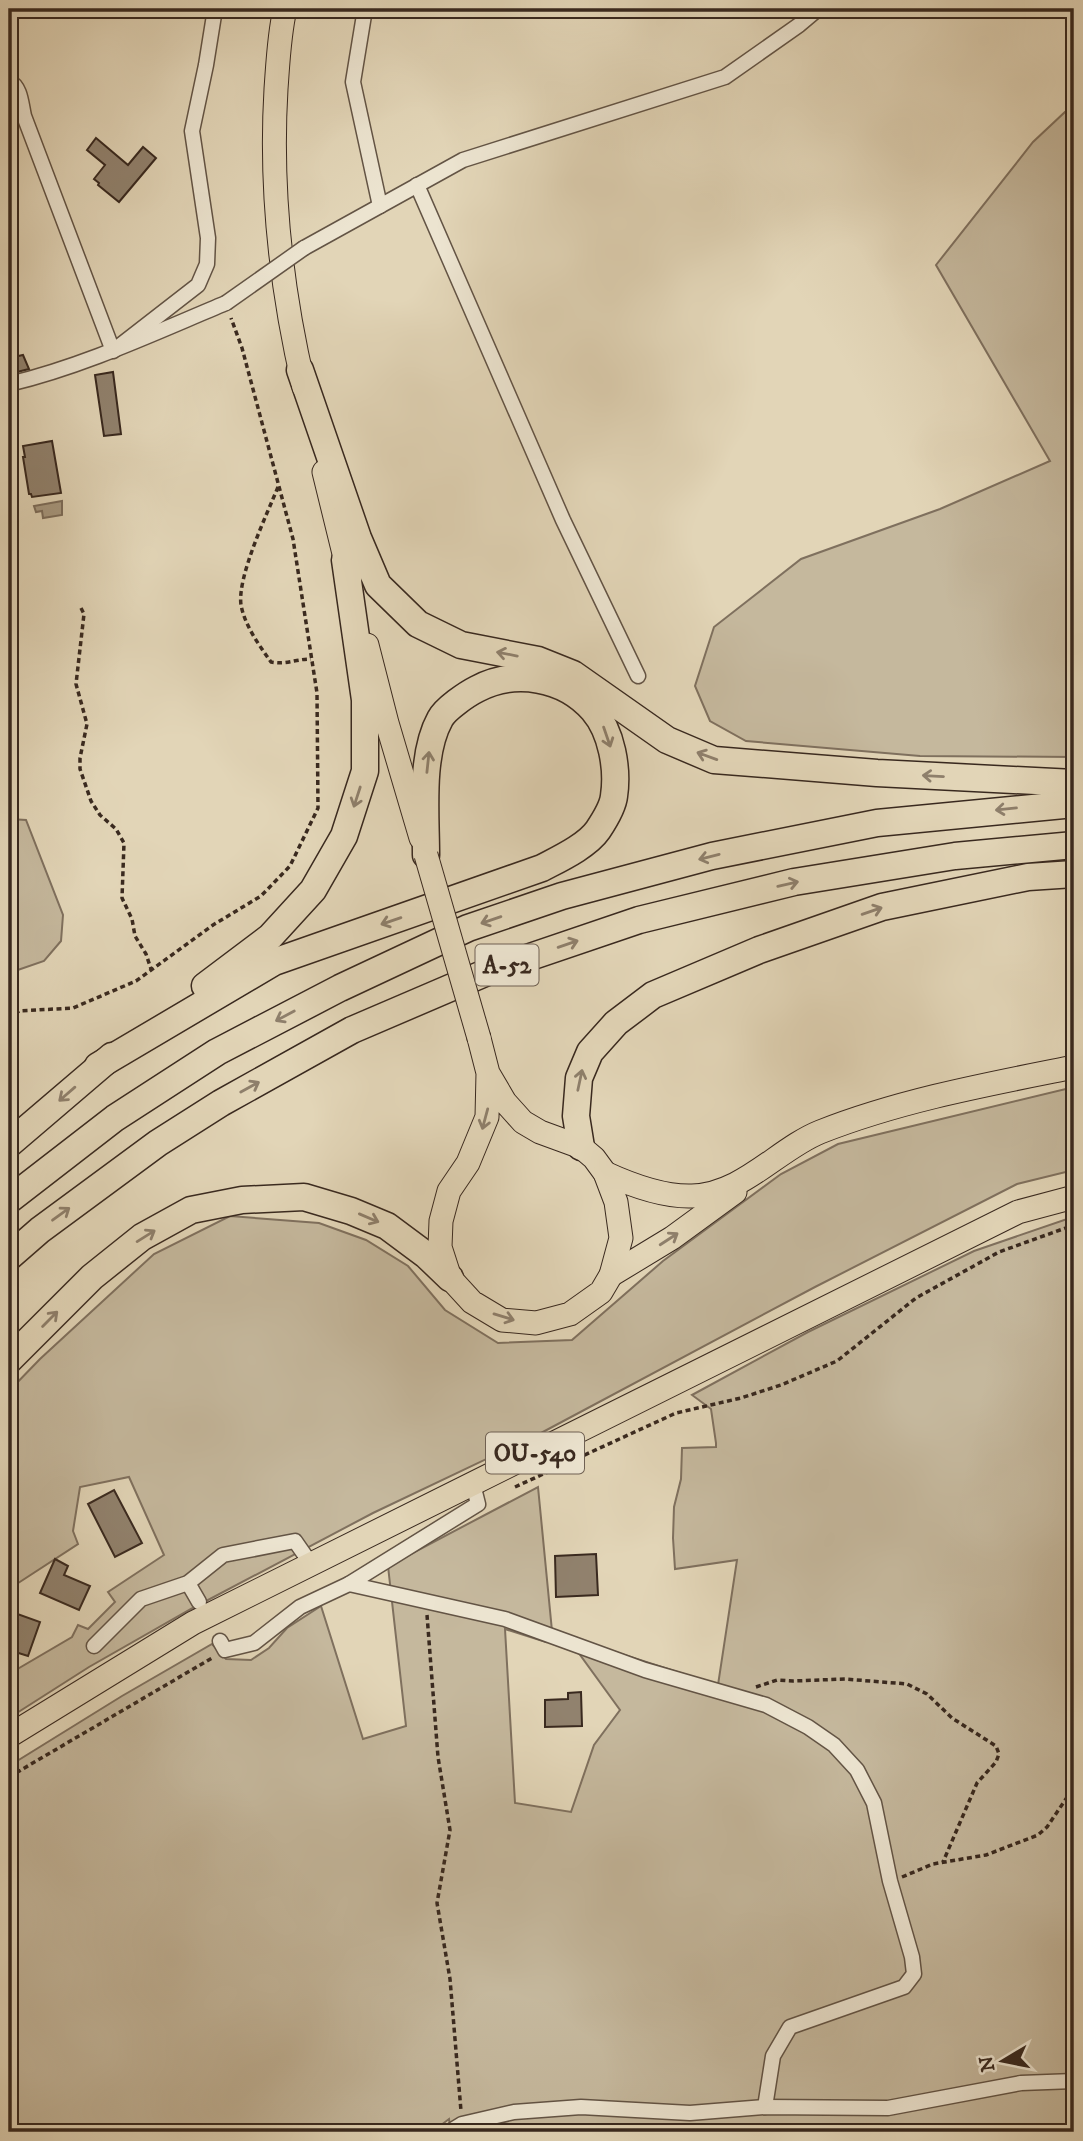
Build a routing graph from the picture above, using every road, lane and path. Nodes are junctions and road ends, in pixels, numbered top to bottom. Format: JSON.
{"nodes":[{"id":1,"x":215,"y":9,"type":"edge"},
{"id":2,"x":285,"y":9,"type":"edge"},
{"id":3,"x":365,"y":9,"type":"edge"},
{"id":4,"x":818,"y":9,"type":"edge"},
{"id":5,"x":9,"y":81,"type":"edge"},
{"id":6,"x":417,"y":185,"type":"junction"},
{"id":7,"x":380,"y":206,"type":"junction"},
{"id":8,"x":226,"y":303,"type":"junction"},
{"id":9,"x":113,"y":351,"type":"junction"},
{"id":10,"x":300,"y":370,"type":"junction"},
{"id":11,"x":9,"y":384,"type":"edge"},
{"id":12,"x":279,"y":485,"type":"junction"},
{"id":13,"x":345,"y":560,"type":"junction"},
{"id":14,"x":81,"y":608,"type":"dead end"},
{"id":15,"x":312,"y":659,"type":"junction"},
{"id":16,"x":638,"y":676,"type":"dead end"},
{"id":17,"x":1074,"y":783,"type":"edge"},
{"id":18,"x":1074,"y":804,"type":"edge"},
{"id":19,"x":1074,"y":845,"type":"edge"},
{"id":20,"x":426,"y":855,"type":"junction"},
{"id":21,"x":1074,"y":874,"type":"edge"},
{"id":22,"x":151,"y":969,"type":"junction"},
{"id":23,"x":9,"y":1020,"type":"edge"},
{"id":24,"x":98,"y":1066,"type":"junction"},
{"id":25,"x":1074,"y":1067,"type":"edge"},
{"id":26,"x":488,"y":1073,"type":"junction"},
{"id":27,"x":9,"y":1144,"type":"edge"},
{"id":28,"x":582,"y":1147,"type":"junction"},
{"id":29,"x":761,"y":1169,"type":"junction"},
{"id":30,"x":605,"y":1173,"type":"junction"},
{"id":31,"x":1074,"y":1197,"type":"edge"},
{"id":32,"x":9,"y":1200,"type":"edge"},
{"id":33,"x":1074,"y":1225,"type":"edge"},
{"id":34,"x":9,"y":1258,"type":"edge"},
{"id":35,"x":611,"y":1275,"type":"junction"},
{"id":36,"x":450,"y":1278,"type":"junction"},
{"id":37,"x":9,"y":1360,"type":"edge"},
{"id":38,"x":473,"y":1483,"type":"junction"},
{"id":39,"x":515,"y":1487,"type":"dead end"},
{"id":40,"x":312,"y":1564,"type":"junction"},
{"id":41,"x":188,"y":1583,"type":"junction"},
{"id":42,"x":349,"y":1584,"type":"junction"},
{"id":43,"x":199,"y":1602,"type":"dead end"},
{"id":44,"x":425,"y":1603,"type":"junction"},
{"id":45,"x":94,"y":1646,"type":"dead end"},
{"id":46,"x":223,"y":1646,"type":"joint"},
{"id":47,"x":736,"y":1696,"type":"junction"},
{"id":48,"x":9,"y":1736,"type":"edge"},
{"id":49,"x":9,"y":1777,"type":"edge"},
{"id":50,"x":1074,"y":1787,"type":"edge"},
{"id":51,"x":943,"y":1862,"type":"junction"},
{"id":52,"x":890,"y":1881,"type":"junction"},
{"id":53,"x":1074,"y":2081,"type":"edge"},
{"id":54,"x":765,"y":2107,"type":"junction"},
{"id":55,"x":456,"y":2128,"type":"edge"}],
"edges":[{"from":1,"to":9,"type":"street"},
{"from":2,"to":10,"type":"main road"},
{"from":3,"to":7,"type":"street"},
{"from":4,"to":6,"type":"street"},
{"from":5,"to":9,"type":"street"},
{"from":6,"to":7,"type":"street"},
{"from":6,"to":16,"type":"street"},
{"from":7,"to":8,"type":"street","bridge":true},
{"from":8,"to":9,"type":"street"},
{"from":8,"to":12,"type":"path"},
{"from":9,"to":11,"type":"street"},
{"from":10,"to":13,"type":"main road"},
{"from":17,"to":10,"type":"highway","one_way":true},
{"from":12,"to":15,"type":"path"},
{"from":12,"to":15,"type":"path"},
{"from":13,"to":20,"type":"main road"},
{"from":13,"to":24,"type":"highway","one_way":true},
{"from":14,"to":22,"type":"path"},
{"from":15,"to":22,"type":"path"},
{"from":18,"to":32,"type":"highway","number":"A-52","one_way":true},
{"from":34,"to":19,"type":"highway","number":"A-52","one_way":true},
{"from":20,"to":24,"type":"highway","one_way":true},
{"from":20,"to":26,"type":"main road","bridge":true},
{"from":28,"to":21,"type":"highway","one_way":true},
{"from":22,"to":23,"type":"path"},
{"from":24,"to":27,"type":"highway","one_way":true},
{"from":25,"to":29,"type":"main road"},
{"from":26,"to":28,"type":"main road"},
{"from":26,"to":36,"type":"main road","one_way":true},
{"from":28,"to":30,"type":"main road"},
{"from":29,"to":30,"type":"main road"},
{"from":35,"to":29,"type":"main road","one_way":true},
{"from":30,"to":35,"type":"main road"},
{"from":31,"to":38,"type":"main road","number":"OU-540"},
{"from":33,"to":39,"type":"path"},
{"from":36,"to":35,"type":"main road","one_way":true},
{"from":37,"to":36,"type":"highway","one_way":true},
{"from":38,"to":40,"type":"main road","number":"OU-540"},
{"from":38,"to":42,"type":"street"},
{"from":40,"to":41,"type":"street"},
{"from":40,"to":48,"type":"main road","number":"OU-540"},
{"from":41,"to":43,"type":"street"},
{"from":41,"to":45,"type":"street"},
{"from":42,"to":44,"type":"street"},
{"from":42,"to":46,"type":"street"},
{"from":44,"to":47,"type":"street"},
{"from":44,"to":55,"type":"path"},
{"from":46,"to":49,"type":"path"},
{"from":47,"to":51,"type":"path"},
{"from":47,"to":52,"type":"street"},
{"from":50,"to":51,"type":"path"},
{"from":51,"to":52,"type":"path"},
{"from":52,"to":54,"type":"street"},
{"from":53,"to":54,"type":"street"},
{"from":54,"to":55,"type":"street"}]}
